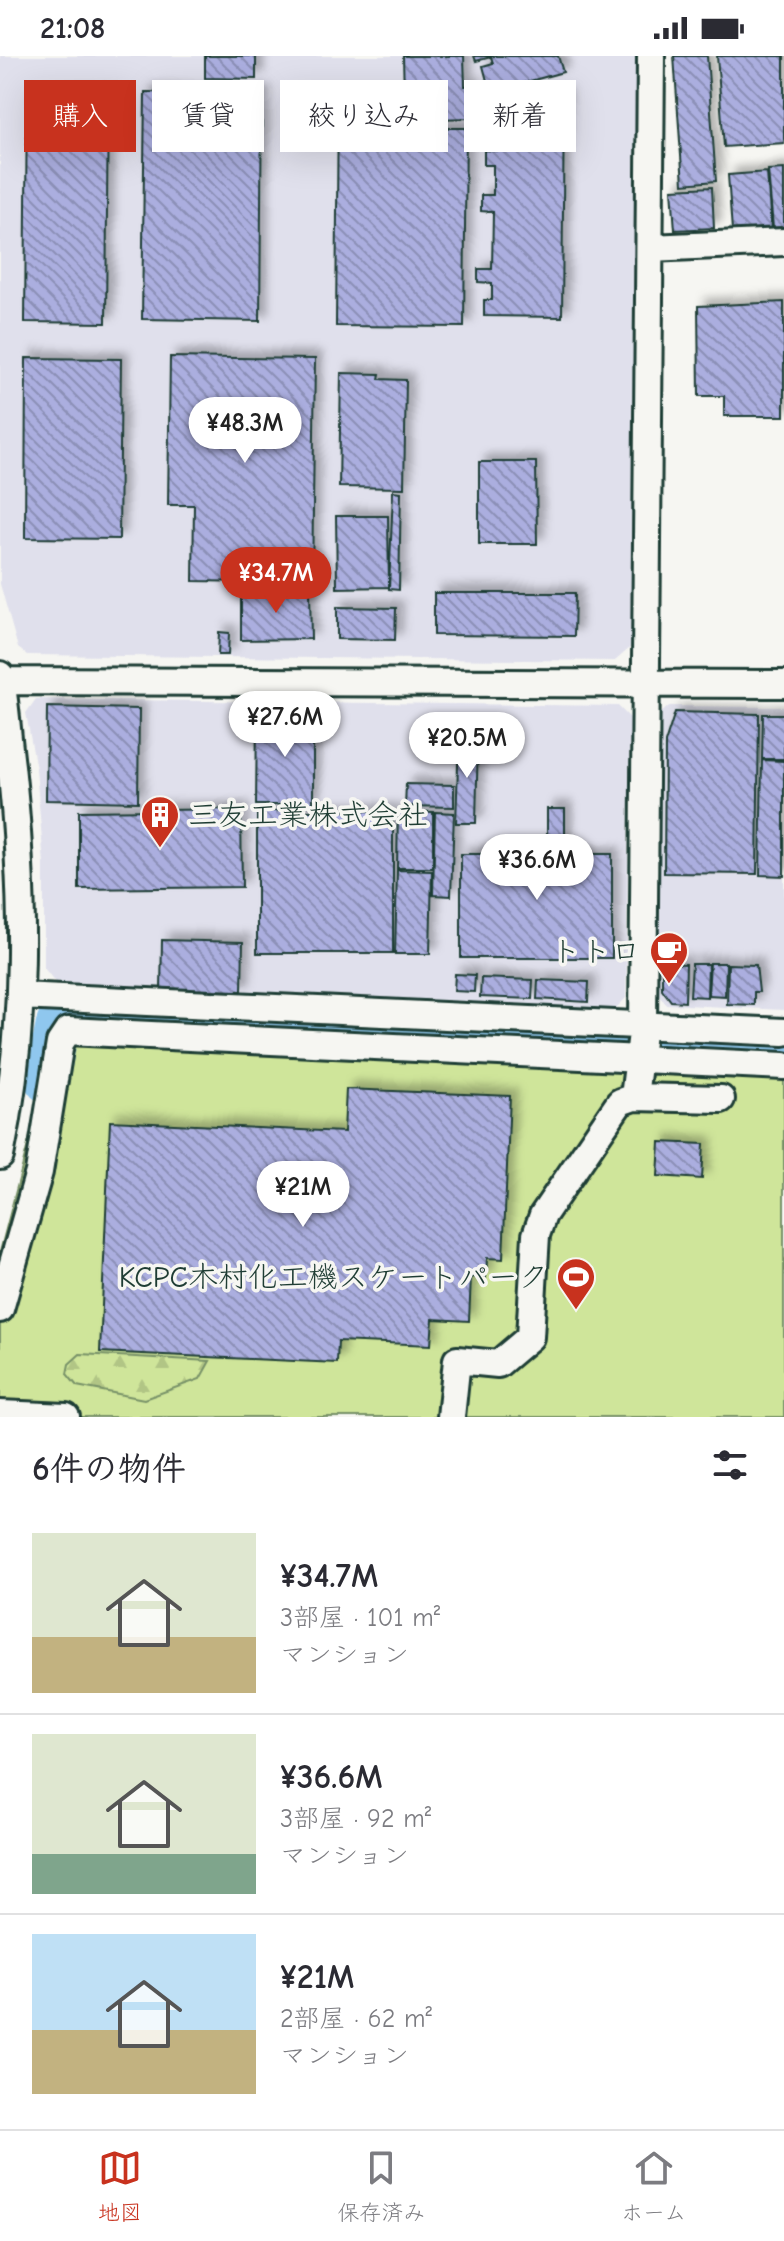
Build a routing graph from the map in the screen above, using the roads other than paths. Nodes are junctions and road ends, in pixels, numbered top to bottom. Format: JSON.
{"nodes":[{"id":1,"x":651,"y":56,"type":"edge"},
{"id":2,"x":784,"y":242,"type":"edge"},
{"id":3,"x":650,"y":248,"type":"junction"},
{"id":4,"x":1,"y":678,"type":"edge"},
{"id":5,"x":647,"y":683,"type":"junction"},
{"id":6,"x":784,"y":684,"type":"edge"},
{"id":7,"x":20,"y":996,"type":"junction"},
{"id":8,"x":784,"y":1032,"type":"edge"},
{"id":9,"x":642,"y":1043,"type":"junction"},
{"id":10,"x":784,"y":1066,"type":"edge"},
{"id":11,"x":634,"y":1097,"type":"junction"},
{"id":12,"x":721,"y":1099,"type":"dead end"},
{"id":13,"x":0,"y":1156,"type":"edge"},
{"id":14,"x":0,"y":1309,"type":"edge"},
{"id":15,"x":0,"y":1414,"type":"edge"},
{"id":16,"x":66,"y":1417,"type":"edge"},
{"id":17,"x":451,"y":1417,"type":"edge"}],
"edges":[{"from":1,"to":3,"type":"street"},
{"from":2,"to":3,"type":"street"},
{"from":3,"to":5,"type":"street"},
{"from":4,"to":5,"type":"street"},
{"from":4,"to":7,"type":"street"},
{"from":5,"to":6,"type":"street"},
{"from":5,"to":9,"type":"street"},
{"from":7,"to":9,"type":"street"},
{"from":7,"to":13,"type":"street"},
{"from":8,"to":9,"type":"street"},
{"from":9,"to":10,"type":"street"},
{"from":9,"to":11,"type":"street"},
{"from":9,"to":14,"type":"street"},
{"from":11,"to":12,"type":"street"},
{"from":11,"to":17,"type":"street"},
{"from":15,"to":16,"type":"street"}]}
